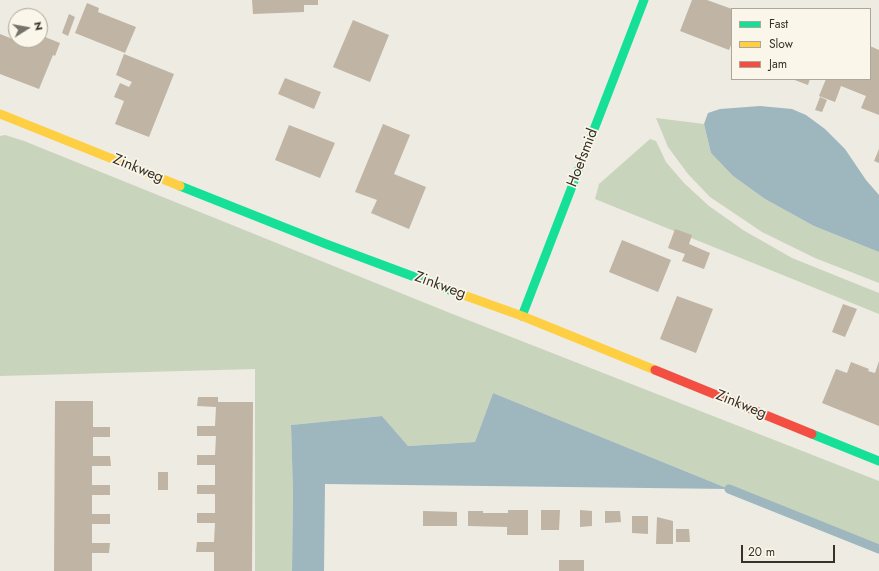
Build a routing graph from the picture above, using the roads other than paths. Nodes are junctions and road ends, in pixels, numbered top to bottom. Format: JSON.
{"nodes":[{"id":1,"x":644,"y":0,"type":"edge"},
{"id":2,"x":0,"y":114,"type":"edge"},
{"id":3,"x":522,"y":316,"type":"junction"},
{"id":4,"x":879,"y":461,"type":"edge"}],
"edges":[{"from":1,"to":3,"type":"street","name":"Hoefsmid"},
{"from":2,"to":3,"type":"street","name":"Zinkweg"},
{"from":3,"to":4,"type":"street","name":"Zinkweg"}]}
